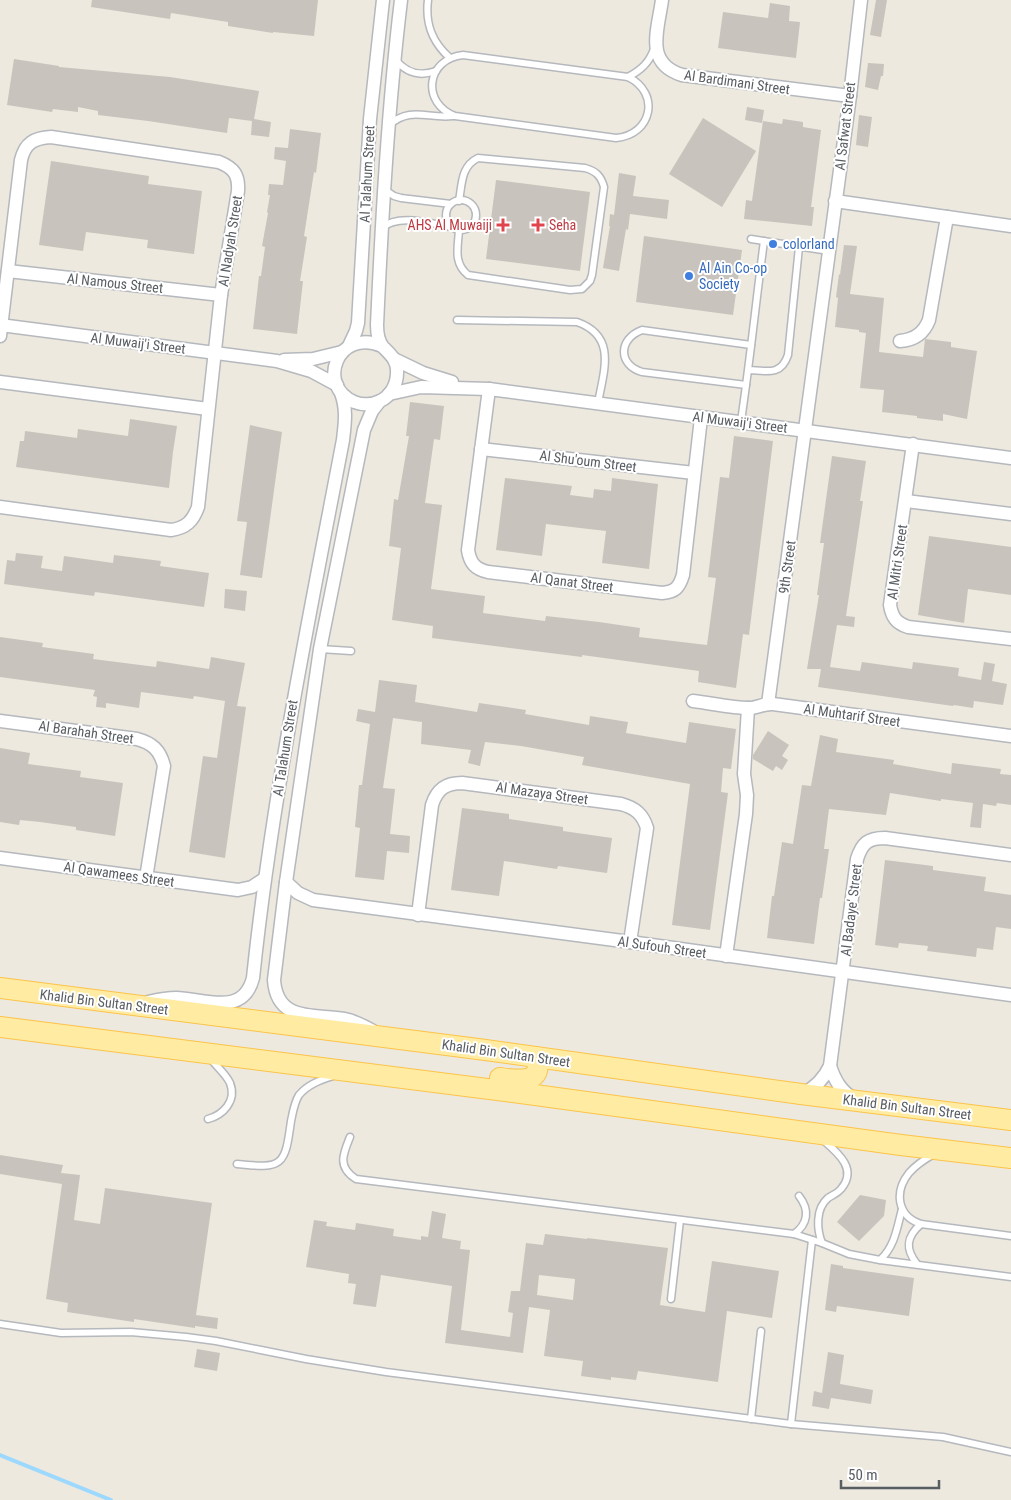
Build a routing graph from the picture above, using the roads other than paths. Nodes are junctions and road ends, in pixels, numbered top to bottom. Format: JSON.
{"nodes":[{"id":1,"x":383,"y":0,"type":"edge"},
{"id":2,"x":401,"y":0,"type":"edge"},
{"id":3,"x":428,"y":0,"type":"edge"},
{"id":4,"x":662,"y":0,"type":"edge"},
{"id":5,"x":861,"y":0,"type":"edge"},
{"id":6,"x":656,"y":43,"type":"junction"},
{"id":7,"x":450,"y":58,"type":"junction"},
{"id":8,"x":395,"y":59,"type":"junction"},
{"id":9,"x":436,"y":71,"type":"junction"},
{"id":10,"x":628,"y":77,"type":"junction"},
{"id":11,"x":850,"y":96,"type":"junction"},
{"id":12,"x":455,"y":116,"type":"junction"},
{"id":13,"x":388,"y":126,"type":"junction"},
{"id":14,"x":384,"y":190,"type":"junction"},
{"id":15,"x":458,"y":200,"type":"junction"},
{"id":16,"x":836,"y":201,"type":"junction"},
{"id":17,"x":451,"y":204,"type":"junction"},
{"id":18,"x":946,"y":217,"type":"junction"},
{"id":19,"x":1011,"y":226,"type":"edge"},
{"id":20,"x":455,"y":228,"type":"junction"},
{"id":21,"x":381,"y":229,"type":"junction"},
{"id":22,"x":751,"y":239,"type":"dead end"},
{"id":23,"x":764,"y":241,"type":"junction"},
{"id":24,"x":799,"y":246,"type":"junction"},
{"id":25,"x":829,"y":251,"type":"junction"},
{"id":26,"x":8,"y":271,"type":"junction"},
{"id":27,"x":222,"y":295,"type":"junction"},
{"id":28,"x":457,"y":320,"type":"dead end"},
{"id":29,"x":0,"y":329,"type":"edge"},
{"id":30,"x":900,"y":341,"type":"dead end"},
{"id":31,"x":750,"y":345,"type":"junction"},
{"id":32,"x":382,"y":346,"type":"junction"},
{"id":33,"x":346,"y":349,"type":"junction"},
{"id":34,"x":215,"y":353,"type":"junction"},
{"id":35,"x":394,"y":359,"type":"junction"},
{"id":36,"x":277,"y":361,"type":"junction"},
{"id":37,"x":749,"y":370,"type":"junction"},
{"id":38,"x":0,"y":382,"type":"edge"},
{"id":39,"x":746,"y":385,"type":"junction"},
{"id":40,"x":468,"y":388,"type":"junction"},
{"id":41,"x":339,"y":389,"type":"junction"},
{"id":42,"x":489,"y":389,"type":"junction"},
{"id":43,"x":390,"y":394,"type":"junction"},
{"id":44,"x":379,"y":402,"type":"junction"},
{"id":45,"x":598,"y":403,"type":"junction"},
{"id":46,"x":208,"y":409,"type":"junction"},
{"id":47,"x":701,"y":418,"type":"junction"},
{"id":48,"x":741,"y":422,"type":"junction"},
{"id":49,"x":805,"y":430,"type":"junction"},
{"id":50,"x":913,"y":444,"type":"junction"},
{"id":51,"x":481,"y":449,"type":"junction"},
{"id":52,"x":1011,"y":458,"type":"edge"},
{"id":53,"x":694,"y":473,"type":"junction"},
{"id":54,"x":906,"y":501,"type":"junction"},
{"id":55,"x":0,"y":507,"type":"edge"},
{"id":56,"x":1011,"y":514,"type":"edge"},
{"id":57,"x":1011,"y":639,"type":"edge"},
{"id":58,"x":320,"y":649,"type":"junction"},
{"id":59,"x":351,"y":651,"type":"dead end"},
{"id":60,"x":693,"y":701,"type":"dead end"},
{"id":61,"x":768,"y":704,"type":"junction"},
{"id":62,"x":748,"y":708,"type":"junction"},
{"id":63,"x":0,"y":721,"type":"edge"},
{"id":64,"x":1011,"y":736,"type":"edge"},
{"id":65,"x":1011,"y":855,"type":"edge"},
{"id":66,"x":0,"y":858,"type":"edge"},
{"id":67,"x":146,"y":878,"type":"junction"},
{"id":68,"x":264,"y":879,"type":"junction"},
{"id":69,"x":286,"y":882,"type":"junction"},
{"id":70,"x":238,"y":890,"type":"junction"},
{"id":71,"x":313,"y":900,"type":"junction"},
{"id":72,"x":260,"y":908,"type":"junction"},
{"id":73,"x":283,"y":914,"type":"junction"},
{"id":74,"x":418,"y":915,"type":"junction"},
{"id":75,"x":630,"y":942,"type":"junction"},
{"id":76,"x":726,"y":956,"type":"junction"},
{"id":77,"x":843,"y":971,"type":"junction"},
{"id":78,"x":0,"y":988,"type":"edge"},
{"id":79,"x":1011,"y":995,"type":"edge"},
{"id":80,"x":0,"y":1002,"type":"edge"},
{"id":81,"x":107,"y":1002,"type":"junction"},
{"id":82,"x":138,"y":1007,"type":"junction"},
{"id":83,"x":0,"y":1027,"type":"edge"},
{"id":84,"x":382,"y":1037,"type":"junction"},
{"id":85,"x":206,"y":1054,"type":"junction"},
{"id":86,"x":536,"y":1057,"type":"junction"},
{"id":87,"x":830,"y":1066,"type":"junction"},
{"id":88,"x":347,"y":1071,"type":"junction"},
{"id":89,"x":411,"y":1080,"type":"junction"},
{"id":90,"x":801,"y":1094,"type":"junction"},
{"id":91,"x":858,"y":1101,"type":"junction"},
{"id":92,"x":208,"y":1119,"type":"dead end"},
{"id":93,"x":1011,"y":1120,"type":"edge"},
{"id":94,"x":814,"y":1132,"type":"junction"},
{"id":95,"x":350,"y":1137,"type":"dead end"},
{"id":96,"x":943,"y":1149,"type":"junction"},
{"id":97,"x":1011,"y":1158,"type":"edge"},
{"id":98,"x":237,"y":1164,"type":"dead end"},
{"id":99,"x":799,"y":1196,"type":"dead end"},
{"id":100,"x":902,"y":1209,"type":"junction"},
{"id":101,"x":680,"y":1220,"type":"junction"},
{"id":102,"x":921,"y":1224,"type":"junction"},
{"id":103,"x":794,"y":1234,"type":"junction"},
{"id":104,"x":1011,"y":1236,"type":"edge"},
{"id":105,"x":812,"y":1240,"type":"junction"},
{"id":106,"x":822,"y":1243,"type":"junction"},
{"id":107,"x":880,"y":1260,"type":"junction"},
{"id":108,"x":917,"y":1264,"type":"junction"},
{"id":109,"x":1011,"y":1277,"type":"edge"},
{"id":110,"x":671,"y":1299,"type":"dead end"},
{"id":111,"x":0,"y":1324,"type":"edge"},
{"id":112,"x":761,"y":1331,"type":"dead end"},
{"id":113,"x":751,"y":1419,"type":"junction"},
{"id":114,"x":791,"y":1424,"type":"junction"},
{"id":115,"x":1011,"y":1452,"type":"edge"}],
"edges":[{"from":1,"to":33,"type":"street","name":"Al Talahum Street"},
{"from":2,"to":8,"type":"street","name":"Al Talahum Street"},
{"from":3,"to":7,"type":"lane"},
{"from":4,"to":6,"type":"street","name":"Al Bardimani Street"},
{"from":5,"to":11,"type":"street","name":"Al Safwat Street"},
{"from":6,"to":10,"type":"lane"},
{"from":6,"to":11,"type":"street","name":"Al Bardimani Street"},
{"from":7,"to":9,"type":"lane"},
{"from":7,"to":10,"type":"lane"},
{"from":8,"to":9,"type":"lane"},
{"from":8,"to":13,"type":"street","name":"Al Talahum Street"},
{"from":9,"to":12,"type":"lane"},
{"from":10,"to":12,"type":"lane"},
{"from":11,"to":16,"type":"street","name":"Al Safwat Street"},
{"from":12,"to":13,"type":"lane"},
{"from":13,"to":14,"type":"street","name":"Al Talahum Street"},
{"from":14,"to":17,"type":"lane"},
{"from":14,"to":21,"type":"street","name":"Al Talahum Street"},
{"from":15,"to":17,"type":"lane"},
{"from":15,"to":20,"type":"lane"},
{"from":15,"to":20,"type":"lane"},
{"from":16,"to":18,"type":"street"},
{"from":16,"to":25,"type":"street","name":"Al Safwat Street"},
{"from":17,"to":20,"type":"lane"},
{"from":18,"to":19,"type":"street"},
{"from":18,"to":30,"type":"street"},
{"from":20,"to":21,"type":"lane"},
{"from":21,"to":32,"type":"street","name":"Al Talahum Street"},
{"from":22,"to":23,"type":"lane"},
{"from":23,"to":24,"type":"lane"},
{"from":23,"to":31,"type":"lane"},
{"from":24,"to":25,"type":"lane"},
{"from":24,"to":37,"type":"lane"},
{"from":25,"to":49,"type":"street","name":"Al Safwat Street"},
{"from":26,"to":27,"type":"street","name":"Al Namous Street"},
{"from":26,"to":27,"type":"street","name":"Al Nadyah Street"},
{"from":26,"to":29,"type":"street","name":"Al Nadyah Street"},
{"from":27,"to":34,"type":"street","name":"Al Nadyah Street"},
{"from":28,"to":45,"type":"lane"},
{"from":29,"to":34,"type":"street","name":"Al Muwaij'i Street"},
{"from":31,"to":37,"type":"lane"},
{"from":31,"to":39,"type":"lane"},
{"from":32,"to":33,"type":"street"},
{"from":32,"to":35,"type":"street"},
{"from":33,"to":36,"type":"street","name":"Al Muwaij'i Street"},
{"from":33,"to":41,"type":"street"},
{"from":34,"to":36,"type":"street","name":"Al Muwaij'i Street"},
{"from":34,"to":46,"type":"street","name":"Al Nadyah Street"},
{"from":35,"to":40,"type":"street","name":"Al Muwaij'i Street"},
{"from":35,"to":43,"type":"street"},
{"from":36,"to":41,"type":"street","name":"Al Muwaij'i Street"},
{"from":37,"to":39,"type":"lane"},
{"from":38,"to":46,"type":"street"},
{"from":39,"to":48,"type":"lane"},
{"from":40,"to":42,"type":"street","name":"Al Muwaij'i Street"},
{"from":40,"to":43,"type":"street","name":"Al Muwaij'i Street"},
{"from":41,"to":44,"type":"street"},
{"from":41,"to":68,"type":"street","name":"Al Talahum Street"},
{"from":42,"to":45,"type":"street","name":"Al Muwaij'i Street"},
{"from":42,"to":51,"type":"street","name":"Al Qanat Street"},
{"from":43,"to":44,"type":"street"},
{"from":44,"to":58,"type":"street","name":"Al Talahum Street"},
{"from":45,"to":47,"type":"street","name":"Al Muwaij'i Street"},
{"from":46,"to":55,"type":"street","name":"Al Nadyah Street"},
{"from":47,"to":48,"type":"street","name":"Al Muwaij'i Street"},
{"from":47,"to":53,"type":"street","name":"Al Qanat Street"},
{"from":48,"to":49,"type":"street","name":"Al Muwaij'i Street"},
{"from":49,"to":50,"type":"street","name":"Al Muwaij'i Street"},
{"from":49,"to":61,"type":"street","name":"9th Street"},
{"from":50,"to":52,"type":"street","name":"Al Muwaij'i Street"},
{"from":50,"to":54,"type":"street","name":"Al Mitri Street"},
{"from":51,"to":53,"type":"street","name":"Al Shu'oum Street"},
{"from":51,"to":53,"type":"street","name":"Al Qanat Street"},
{"from":54,"to":56,"type":"street"},
{"from":54,"to":57,"type":"street","name":"Al Mitri Street"},
{"from":58,"to":59,"type":"lane"},
{"from":58,"to":69,"type":"street","name":"Al Talahum Street"},
{"from":60,"to":62,"type":"street","name":"Al Muhtarif Street"},
{"from":61,"to":62,"type":"street","name":"Al Muhtarif Street"},
{"from":61,"to":64,"type":"street","name":"Al Muhtarif Street"},
{"from":62,"to":76,"type":"street"},
{"from":63,"to":67,"type":"street","name":"Al Barahah Street"},
{"from":65,"to":77,"type":"street","name":"Al Badaye' Street"},
{"from":66,"to":67,"type":"street","name":"Al Qawamees Street"},
{"from":67,"to":70,"type":"street","name":"Al Qawamees Street"},
{"from":68,"to":70,"type":"street","name":"Al Qawamees Street"},
{"from":68,"to":72,"type":"street","name":"Al Talahum Street"},
{"from":69,"to":71,"type":"street","name":"Al Sufouh Street"},
{"from":69,"to":73,"type":"street","name":"Al Talahum Street"},
{"from":70,"to":72,"type":"street"},
{"from":71,"to":73,"type":"street","name":"Al Sufouh Street"},
{"from":71,"to":74,"type":"street","name":"Al Sufouh Street"},
{"from":72,"to":82,"type":"street","name":"Al Talahum Street"},
{"from":73,"to":84,"type":"street","name":"Al Talahum Street"},
{"from":74,"to":75,"type":"street","name":"Al Sufouh Street"},
{"from":74,"to":75,"type":"street","name":"Al Mazaya Street"},
{"from":75,"to":76,"type":"street","name":"Al Sufouh Street"},
{"from":76,"to":77,"type":"street","name":"Al Sufouh Street"},
{"from":77,"to":79,"type":"street","name":"Al Sufouh Street"},
{"from":77,"to":87,"type":"street","name":"Al Badaye' Street"},
{"from":78,"to":81,"type":"main road","name":"Khalid Bin Sultan Street"},
{"from":80,"to":81,"type":"main road"},
{"from":81,"to":82,"type":"main road","name":"Khalid Bin Sultan Street"},
{"from":82,"to":84,"type":"main road","name":"Khalid Bin Sultan Street"},
{"from":83,"to":85,"type":"main road"},
{"from":84,"to":86,"type":"main road","name":"Khalid Bin Sultan Street"},
{"from":85,"to":88,"type":"main road"},
{"from":85,"to":92,"type":"lane"},
{"from":86,"to":89,"type":"main road"},
{"from":86,"to":90,"type":"main road","name":"Khalid Bin Sultan Street"},
{"from":87,"to":90,"type":"street","name":"Al Badaye' Street"},
{"from":87,"to":91,"type":"street"},
{"from":88,"to":89,"type":"main road"},
{"from":88,"to":98,"type":"lane"},
{"from":89,"to":94,"type":"main road"},
{"from":90,"to":91,"type":"main road","name":"Khalid Bin Sultan Street"},
{"from":91,"to":93,"type":"main road","name":"Khalid Bin Sultan Street"},
{"from":94,"to":96,"type":"main road"},
{"from":94,"to":106,"type":"lane"},
{"from":95,"to":101,"type":"lane"},
{"from":96,"to":97,"type":"main road"},
{"from":96,"to":100,"type":"lane"},
{"from":99,"to":103,"type":"lane"},
{"from":100,"to":102,"type":"lane"},
{"from":100,"to":107,"type":"lane"},
{"from":101,"to":103,"type":"lane"},
{"from":101,"to":110,"type":"lane"},
{"from":102,"to":104,"type":"lane"},
{"from":102,"to":108,"type":"lane"},
{"from":103,"to":105,"type":"lane"},
{"from":105,"to":106,"type":"lane"},
{"from":105,"to":114,"type":"lane"},
{"from":106,"to":107,"type":"lane"},
{"from":107,"to":108,"type":"lane"},
{"from":108,"to":109,"type":"lane"},
{"from":111,"to":113,"type":"lane"},
{"from":112,"to":113,"type":"lane"},
{"from":113,"to":114,"type":"lane"},
{"from":114,"to":115,"type":"lane"}]}
